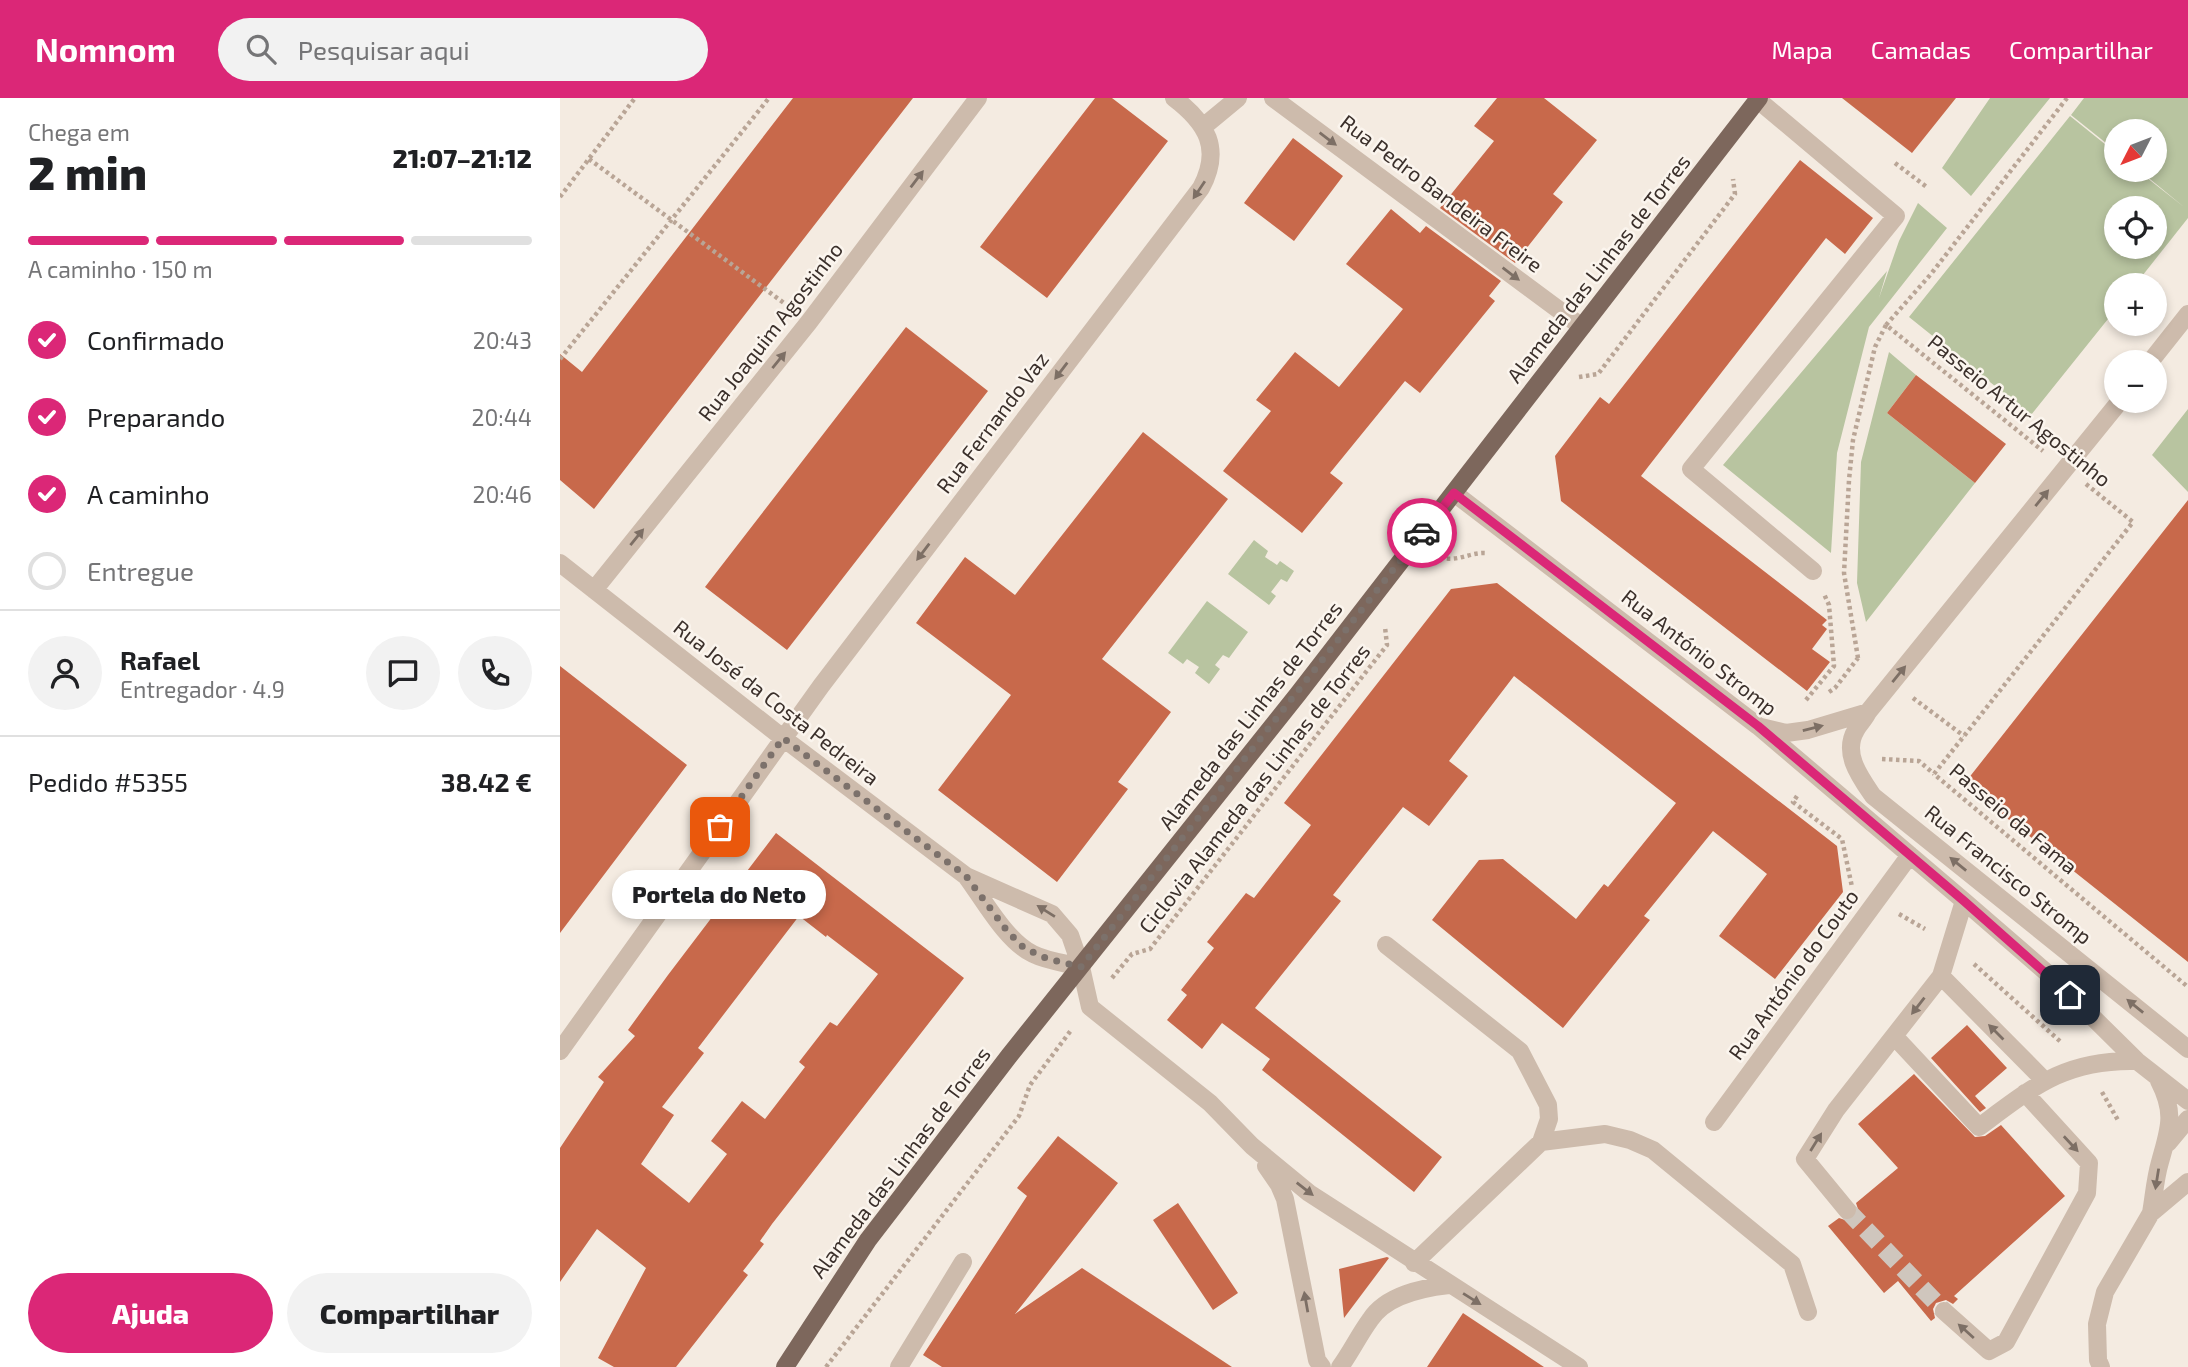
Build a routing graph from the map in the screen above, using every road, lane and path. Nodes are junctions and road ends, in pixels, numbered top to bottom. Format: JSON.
{"nodes":[{"id":1,"x":635,"y":98,"type":"edge"},
{"id":2,"x":769,"y":98,"type":"edge"},
{"id":3,"x":978,"y":98,"type":"edge"},
{"id":4,"x":1174,"y":98,"type":"edge"},
{"id":5,"x":1238,"y":98,"type":"edge"},
{"id":6,"x":1273,"y":98,"type":"edge"},
{"id":7,"x":2067,"y":98,"type":"edge"},
{"id":8,"x":1759,"y":99,"type":"edge"},
{"id":9,"x":1203,"y":127,"type":"junction"},
{"id":10,"x":589,"y":159,"type":"junction"},
{"id":11,"x":1895,"y":163,"type":"dead end"},
{"id":12,"x":1741,"y":169,"type":"dead end"},
{"id":13,"x":1928,"y":188,"type":"dead end"},
{"id":14,"x":560,"y":197,"type":"edge"},
{"id":15,"x":672,"y":219,"type":"junction"},
{"id":16,"x":765,"y":290,"type":"dead end"},
{"id":17,"x":2188,"y":314,"type":"edge"},
{"id":18,"x":1886,"y":325,"type":"junction"},
{"id":19,"x":1582,"y":327,"type":"junction"},
{"id":20,"x":2160,"y":350,"type":"edge"},
{"id":21,"x":560,"y":359,"type":"edge"},
{"id":22,"x":1571,"y":387,"type":"dead end"},
{"id":23,"x":2110,"y":413,"type":"edge"},
{"id":24,"x":2066,"y":469,"type":"junction"},
{"id":25,"x":1454,"y":493,"type":"junction"},
{"id":26,"x":2133,"y":522,"type":"joint"},
{"id":27,"x":1448,"y":547,"type":"dead end"},
{"id":28,"x":560,"y":564,"type":"edge"},
{"id":29,"x":1432,"y":567,"type":"dead end"},
{"id":30,"x":1813,"y":571,"type":"joint"},
{"id":31,"x":594,"y":590,"type":"junction"},
{"id":32,"x":1392,"y":618,"type":"dead end"},
{"id":33,"x":1811,"y":694,"type":"dead end"},
{"id":34,"x":1826,"y":694,"type":"dead end"},
{"id":35,"x":1816,"y":700,"type":"dead end"},
{"id":36,"x":1807,"y":706,"type":"dead end"},
{"id":37,"x":1868,"y":712,"type":"junction"},
{"id":38,"x":1758,"y":726,"type":"junction"},
{"id":39,"x":783,"y":738,"type":"junction"},
{"id":40,"x":1910,"y":855,"type":"junction"},
{"id":41,"x":966,"y":876,"type":"junction"},
{"id":42,"x":1964,"y":901,"type":"junction"},
{"id":43,"x":1385,"y":945,"type":"dead end"},
{"id":44,"x":1081,"y":967,"type":"junction"},
{"id":45,"x":1941,"y":976,"type":"junction"},
{"id":46,"x":2188,"y":987,"type":"edge"},
{"id":47,"x":1090,"y":1007,"type":"junction"},
{"id":48,"x":1894,"y":1036,"type":"junction"},
{"id":49,"x":2188,"y":1049,"type":"edge"},
{"id":50,"x":560,"y":1051,"type":"edge"},
{"id":51,"x":2137,"y":1061,"type":"junction"},
{"id":52,"x":2159,"y":1079,"type":"junction"},
{"id":53,"x":2044,"y":1080,"type":"junction"},
{"id":54,"x":2025,"y":1093,"type":"junction"},
{"id":55,"x":2188,"y":1101,"type":"edge"},
{"id":56,"x":2188,"y":1119,"type":"edge"},
{"id":57,"x":1714,"y":1122,"type":"dead end"},
{"id":58,"x":1541,"y":1142,"type":"junction"},
{"id":59,"x":1252,"y":1146,"type":"junction"},
{"id":60,"x":2166,"y":1146,"type":"junction"},
{"id":61,"x":2188,"y":1182,"type":"edge"},
{"id":62,"x":1847,"y":1210,"type":"tunnel mouth"},
{"id":63,"x":2151,"y":1213,"type":"junction"},
{"id":64,"x":963,"y":1262,"type":"dead end"},
{"id":65,"x":1414,"y":1263,"type":"junction"},
{"id":66,"x":1449,"y":1284,"type":"junction"},
{"id":67,"x":1944,"y":1311,"type":"tunnel mouth"},
{"id":68,"x":1808,"y":1312,"type":"dead end"},
{"id":69,"x":785,"y":1367,"type":"edge"},
{"id":70,"x":826,"y":1367,"type":"edge"},
{"id":71,"x":899,"y":1367,"type":"edge"},
{"id":72,"x":1322,"y":1367,"type":"edge"},
{"id":73,"x":1340,"y":1367,"type":"edge"},
{"id":74,"x":1579,"y":1367,"type":"edge"},
{"id":75,"x":2101,"y":1367,"type":"edge"}],
"edges":[{"from":1,"to":10,"type":"path"},
{"from":2,"to":15,"type":"path"},
{"from":31,"to":3,"type":"street","name":"Rua Joaquim Agostinho","one_way":true},
{"from":4,"to":9,"type":"street"},
{"from":5,"to":9,"type":"street"},
{"from":6,"to":19,"type":"street","name":"Rua Pedro Bandeira Freire","one_way":true},
{"from":7,"to":18,"type":"path"},
{"from":8,"to":19,"type":"main road","name":"Alameda das Linhas de Torres"},
{"from":8,"to":30,"type":"street"},
{"from":9,"to":39,"type":"street","name":"Rua Fernando Vaz","one_way":true},
{"from":10,"to":14,"type":"path"},
{"from":10,"to":15,"type":"path"},
{"from":11,"to":13,"type":"path"},
{"from":12,"to":22,"type":"path"},
{"from":15,"to":16,"type":"path"},
{"from":15,"to":21,"type":"path"},
{"from":17,"to":20,"type":"street"},
{"from":18,"to":24,"type":"path","name":"Passeio Artur Agostinho"},
{"from":18,"to":34,"type":"path"},
{"from":19,"to":25,"type":"main road","name":"Alameda das Linhas de Torres"},
{"from":23,"to":24,"type":"street","name":"Rua Francisco Stromp"},
{"from":24,"to":26,"type":"path","name":"Passeio Artur Agostinho"},
{"from":37,"to":24,"type":"street","name":"Rua Francisco Stromp","one_way":true},
{"from":25,"to":38,"type":"street","name":"Rua António Stromp"},
{"from":25,"to":44,"type":"main road","name":"Alameda das Linhas de Torres"},
{"from":26,"to":46,"type":"path","name":"Passeio da Fama"},
{"from":27,"to":29,"type":"path"},
{"from":28,"to":31,"type":"street","name":"Rua José da Costa Pedreira"},
{"from":30,"to":33,"type":"path"},
{"from":31,"to":39,"type":"street","name":"Rua José da Costa Pedreira"},
{"from":32,"to":47,"type":"path","name":"Ciclovia Alameda das Linhas de Torres"},
{"from":35,"to":36,"type":"path"},
{"from":38,"to":37,"type":"street","one_way":true},
{"from":49,"to":37,"type":"street","name":"Rua Francisco Stromp","one_way":true},
{"from":38,"to":40,"type":"street","name":"Rua António Stromp"},
{"from":39,"to":41,"type":"street","name":"Rua José da Costa Pedreira"},
{"from":39,"to":50,"type":"street","name":"Rua Fernando Vaz"},
{"from":40,"to":42,"type":"street"},
{"from":40,"to":57,"type":"street","name":"Rua António do Couto"},
{"from":41,"to":44,"type":"street","name":"Rua José da Costa Pedreira"},
{"from":44,"to":41,"type":"street","name":"Rua José da Costa Pedreira","one_way":true},
{"from":42,"to":45,"type":"street"},
{"from":42,"to":51,"type":"street"},
{"from":43,"to":58,"type":"street"},
{"from":44,"to":47,"type":"street"},
{"from":44,"to":69,"type":"main road","name":"Alameda das Linhas de Torres"},
{"from":45,"to":48,"type":"street","one_way":true},
{"from":53,"to":45,"type":"street","one_way":true},
{"from":47,"to":59,"type":"street"},
{"from":47,"to":70,"type":"path","name":"Ciclovia Alameda das Linhas de Torres"},
{"from":48,"to":54,"type":"street"},
{"from":62,"to":48,"type":"street","one_way":true},
{"from":51,"to":52,"type":"street"},
{"from":51,"to":53,"type":"street"},
{"from":52,"to":55,"type":"street"},
{"from":52,"to":60,"type":"street"},
{"from":53,"to":54,"type":"street"},
{"from":54,"to":67,"type":"street","one_way":true},
{"from":56,"to":60,"type":"street"},
{"from":58,"to":65,"type":"street"},
{"from":58,"to":68,"type":"street"},
{"from":59,"to":65,"type":"street","one_way":true},
{"from":72,"to":59,"type":"street","one_way":true},
{"from":60,"to":63,"type":"street","one_way":true},
{"from":61,"to":63,"type":"street"},
{"from":63,"to":75,"type":"street"},
{"from":64,"to":71,"type":"street"},
{"from":65,"to":66,"type":"street"},
{"from":66,"to":73,"type":"street"},
{"from":66,"to":74,"type":"street","one_way":true}]}
